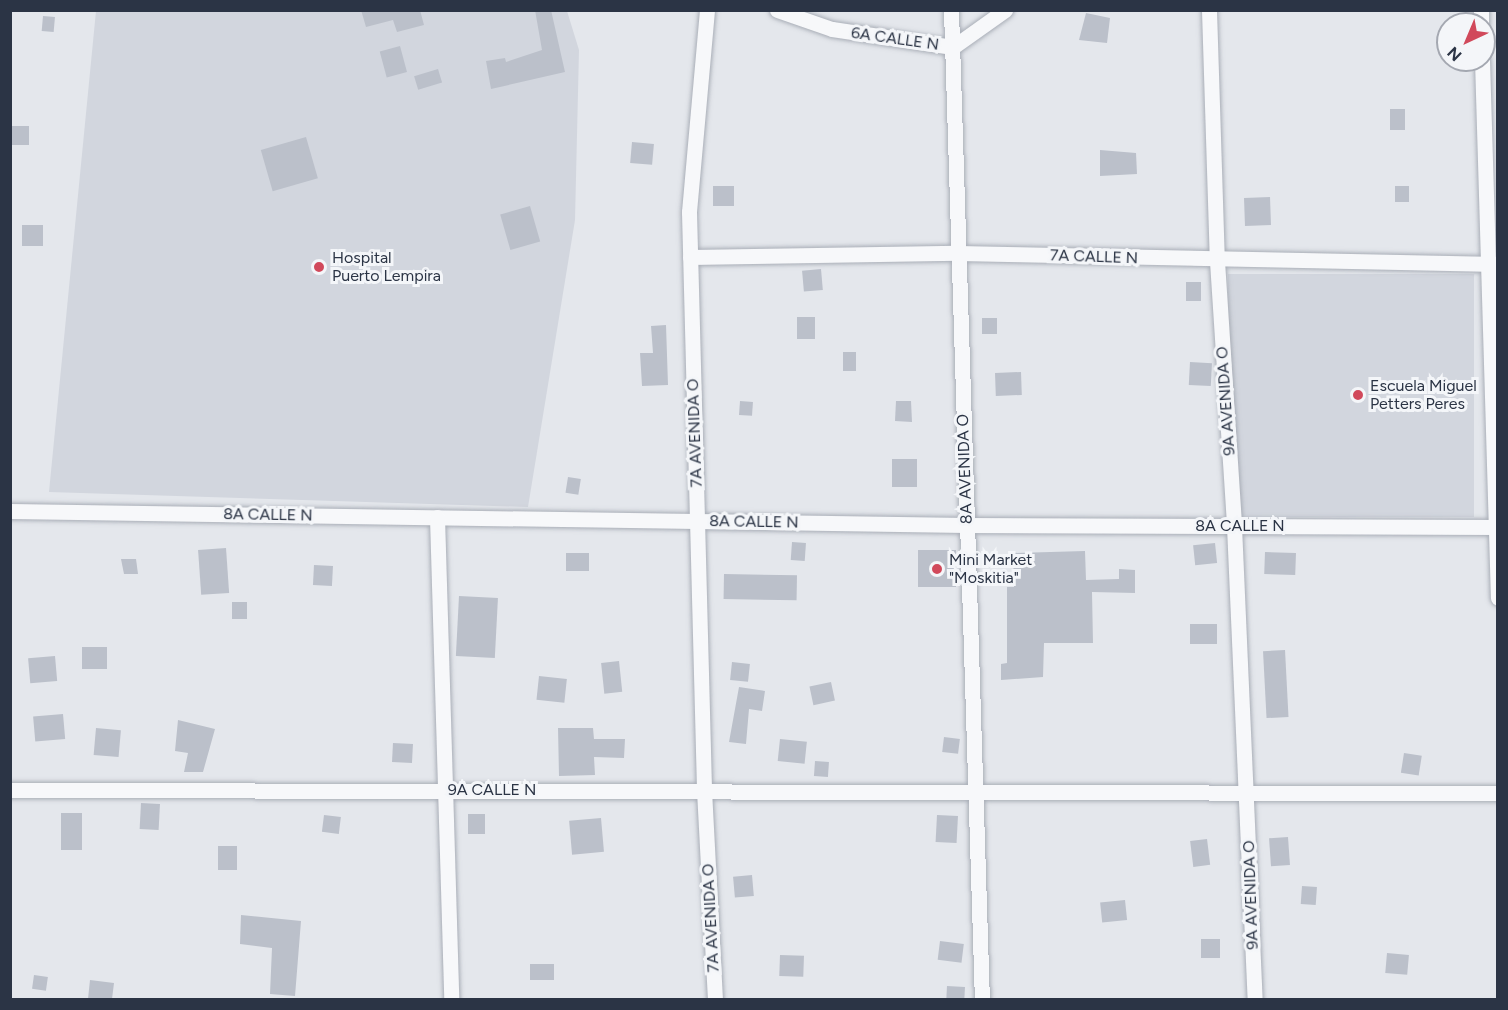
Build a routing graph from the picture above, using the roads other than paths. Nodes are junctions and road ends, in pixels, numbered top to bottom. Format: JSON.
{"nodes":[{"id":1,"x":707,"y":10,"type":"edge"},
{"id":2,"x":777,"y":10,"type":"edge"},
{"id":3,"x":951,"y":10,"type":"edge"},
{"id":4,"x":1005,"y":10,"type":"edge"},
{"id":5,"x":1209,"y":10,"type":"edge"},
{"id":6,"x":952,"y":47,"type":"junction"},
{"id":7,"x":1483,"y":72,"type":"edge"},
{"id":8,"x":958,"y":253,"type":"junction"},
{"id":9,"x":690,"y":257,"type":"junction"},
{"id":10,"x":1217,"y":261,"type":"junction"},
{"id":11,"x":1492,"y":264,"type":"edge"},
{"id":12,"x":10,"y":511,"type":"edge"},
{"id":13,"x":437,"y":517,"type":"junction"},
{"id":14,"x":698,"y":521,"type":"junction"},
{"id":15,"x":966,"y":525,"type":"junction"},
{"id":16,"x":1234,"y":526,"type":"junction"},
{"id":17,"x":1496,"y":527,"type":"edge"},
{"id":18,"x":1497,"y":598,"type":"edge"},
{"id":19,"x":974,"y":789,"type":"junction"},
{"id":20,"x":10,"y":790,"type":"edge"},
{"id":21,"x":445,"y":790,"type":"junction"},
{"id":22,"x":704,"y":790,"type":"junction"},
{"id":23,"x":1247,"y":791,"type":"junction"},
{"id":24,"x":1497,"y":793,"type":"edge"},
{"id":25,"x":451,"y":999,"type":"edge"},
{"id":26,"x":715,"y":999,"type":"edge"},
{"id":27,"x":981,"y":999,"type":"edge"},
{"id":28,"x":1255,"y":999,"type":"edge"}],
"edges":[{"from":1,"to":9,"type":"street","name":"7A AVENIDA O"},
{"from":2,"to":6,"type":"street","name":"6A CALLE N"},
{"from":3,"to":6,"type":"street","name":"8A AVENIDA O"},
{"from":4,"to":6,"type":"street","name":"6A CALLE N"},
{"from":5,"to":10,"type":"street","name":"9A AVENIDA O"},
{"from":6,"to":8,"type":"street","name":"8A AVENIDA O"},
{"from":7,"to":11,"type":"street"},
{"from":8,"to":9,"type":"street","name":"7A CALLE N"},
{"from":8,"to":10,"type":"street","name":"7A CALLE N"},
{"from":8,"to":15,"type":"street","name":"8A AVENIDA O"},
{"from":9,"to":14,"type":"street","name":"7A AVENIDA O"},
{"from":10,"to":11,"type":"street","name":"7A CALLE N"},
{"from":10,"to":16,"type":"street","name":"9A AVENIDA O"},
{"from":11,"to":17,"type":"street"},
{"from":12,"to":13,"type":"street","name":"8A CALLE N"},
{"from":13,"to":14,"type":"street","name":"8A CALLE N"},
{"from":13,"to":21,"type":"street"},
{"from":14,"to":15,"type":"street","name":"8A CALLE N"},
{"from":14,"to":22,"type":"street","name":"7A AVENIDA O"},
{"from":15,"to":16,"type":"street","name":"8A CALLE N"},
{"from":15,"to":19,"type":"street","name":"8A AVENIDA O"},
{"from":16,"to":17,"type":"street","name":"8A CALLE N"},
{"from":16,"to":23,"type":"street","name":"9A AVENIDA O"},
{"from":17,"to":18,"type":"street"},
{"from":19,"to":22,"type":"street","name":"9A CALLE N"},
{"from":19,"to":23,"type":"street"},
{"from":19,"to":27,"type":"street","name":"8A AVENIDA O"},
{"from":20,"to":21,"type":"street","name":"9A CALLE N"},
{"from":21,"to":22,"type":"street","name":"9A CALLE N"},
{"from":21,"to":25,"type":"street"},
{"from":22,"to":26,"type":"street","name":"7A AVENIDA O"},
{"from":23,"to":24,"type":"street"},
{"from":23,"to":28,"type":"street","name":"9A AVENIDA O"}]}
